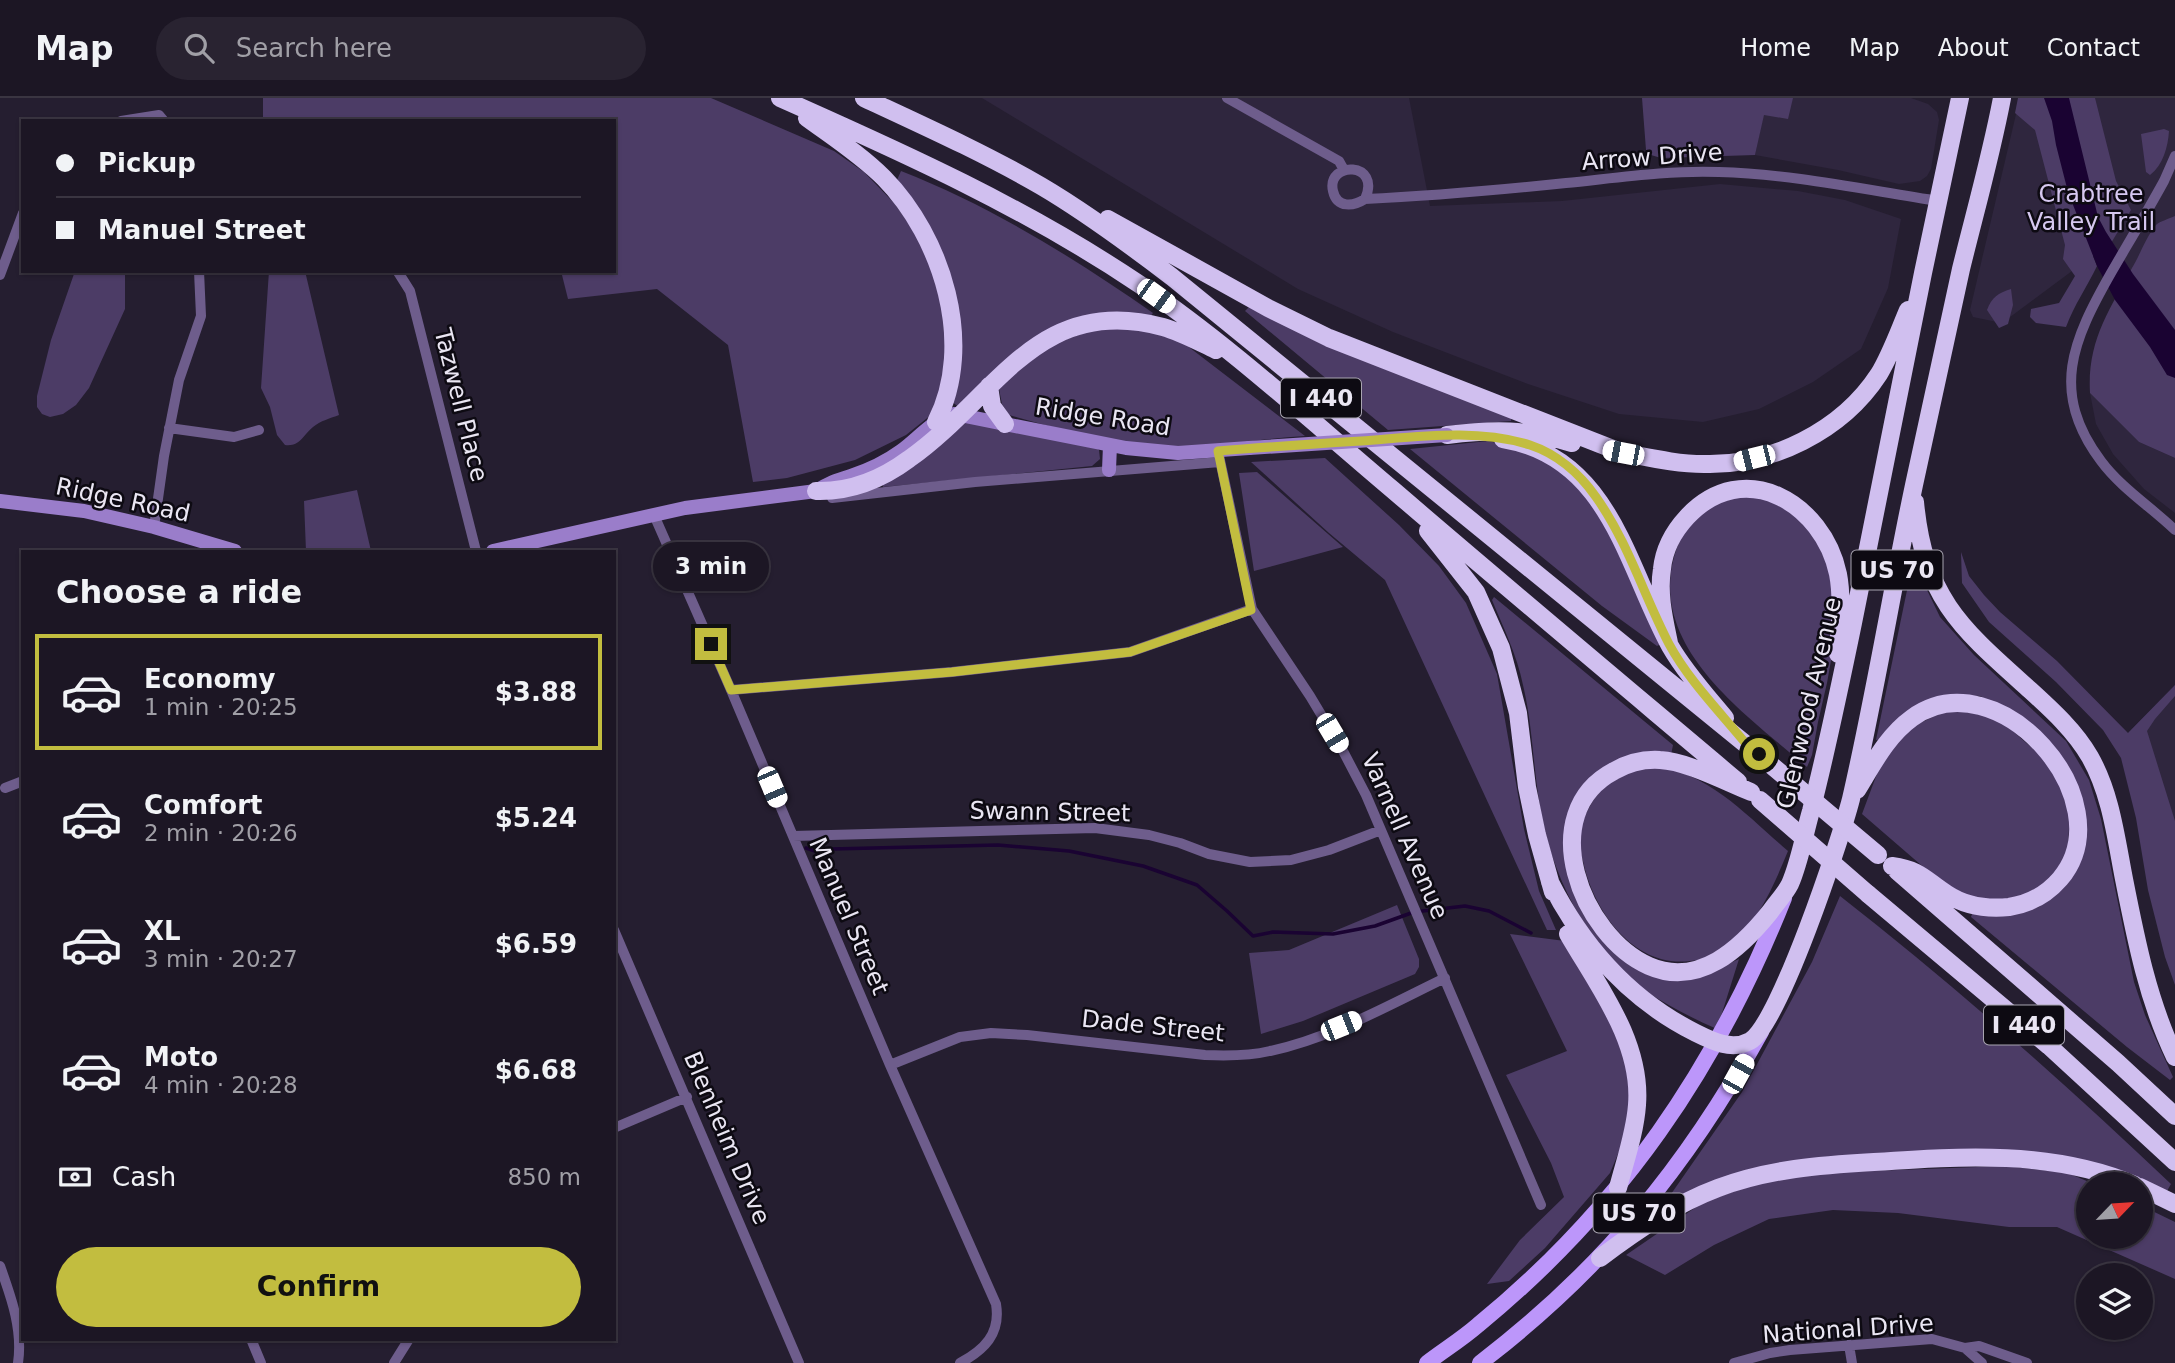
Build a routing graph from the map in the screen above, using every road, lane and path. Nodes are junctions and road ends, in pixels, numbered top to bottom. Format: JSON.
{"nodes":[{"id":1,"x":779,"y":98,"type":"edge"},
{"id":2,"x":864,"y":98,"type":"edge"},
{"id":3,"x":1227,"y":98,"type":"edge"},
{"id":4,"x":1959,"y":98,"type":"edge"},
{"id":5,"x":2003,"y":98,"type":"edge"},
{"id":6,"x":134,"y":119,"type":"edge"},
{"id":7,"x":163,"y":119,"type":"edge"},
{"id":8,"x":2175,"y":156,"type":"edge"},
{"id":9,"x":1344,"y":170,"type":"junction"},
{"id":10,"x":1043,"y":187,"type":"junction"},
{"id":11,"x":1365,"y":199,"type":"junction"},
{"id":12,"x":1939,"y":201,"type":"junction"},
{"id":13,"x":21,"y":218,"type":"edge"},
{"id":14,"x":1923,"y":271,"type":"junction"},
{"id":15,"x":199,"y":273,"type":"edge"},
{"id":16,"x":399,"y":273,"type":"edge"},
{"id":17,"x":0,"y":275,"type":"edge"},
{"id":18,"x":1238,"y":359,"type":"junction"},
{"id":19,"x":989,"y":386,"type":"junction"},
{"id":20,"x":962,"y":415,"type":"junction"},
{"id":21,"x":936,"y":422,"type":"junction"},
{"id":22,"x":1005,"y":424,"type":"junction"},
{"id":23,"x":169,"y":428,"type":"junction"},
{"id":24,"x":259,"y":430,"type":"dead end"},
{"id":25,"x":1447,"y":435,"type":"junction"},
{"id":26,"x":1110,"y":445,"type":"junction"},
{"id":27,"x":1623,"y":453,"type":"junction"},
{"id":28,"x":1219,"y":456,"type":"junction"},
{"id":29,"x":1109,"y":471,"type":"junction"},
{"id":30,"x":1914,"y":485,"type":"junction"},
{"id":31,"x":816,"y":491,"type":"junction"},
{"id":32,"x":1403,"y":499,"type":"junction"},
{"id":33,"x":0,"y":501,"type":"edge"},
{"id":34,"x":654,"y":515,"type":"junction"},
{"id":35,"x":154,"y":527,"type":"junction"},
{"id":36,"x":2175,"y":530,"type":"edge"},
{"id":37,"x":232,"y":550,"type":"edge"},
{"id":38,"x":476,"y":550,"type":"edge"},
{"id":39,"x":497,"y":550,"type":"edge"},
{"id":40,"x":1251,"y":610,"type":"junction"},
{"id":41,"x":1669,"y":643,"type":"junction"},
{"id":42,"x":731,"y":690,"type":"junction"},
{"id":43,"x":1836,"y":707,"type":"junction"},
{"id":44,"x":1747,"y":745,"type":"junction"},
{"id":45,"x":21,"y":782,"type":"edge"},
{"id":46,"x":5,"y":788,"type":"dead end"},
{"id":47,"x":1755,"y":796,"type":"junction"},
{"id":48,"x":1850,"y":802,"type":"junction"},
{"id":49,"x":1381,"y":830,"type":"junction"},
{"id":50,"x":793,"y":836,"type":"junction"},
{"id":51,"x":1885,"y":860,"type":"junction"},
{"id":52,"x":1550,"y":883,"type":"junction"},
{"id":53,"x":1789,"y":886,"type":"junction"},
{"id":54,"x":616,"y":935,"type":"edge"},
{"id":55,"x":1445,"y":978,"type":"junction"},
{"id":56,"x":1762,"y":1031,"type":"junction"},
{"id":57,"x":1717,"y":1042,"type":"junction"},
{"id":58,"x":2175,"y":1057,"type":"edge"},
{"id":59,"x":890,"y":1065,"type":"junction"},
{"id":60,"x":687,"y":1097,"type":"junction"},
{"id":61,"x":2175,"y":1116,"type":"edge"},
{"id":62,"x":616,"y":1127,"type":"edge"},
{"id":63,"x":2175,"y":1162,"type":"edge"},
{"id":64,"x":2102,"y":1172,"type":"edge"},
{"id":65,"x":1618,"y":1188,"type":"junction"},
{"id":66,"x":2153,"y":1193,"type":"edge"},
{"id":67,"x":2175,"y":1204,"type":"edge"},
{"id":68,"x":1541,"y":1205,"type":"dead end"},
{"id":69,"x":1600,"y":1258,"type":"junction"},
{"id":70,"x":0,"y":1266,"type":"edge"},
{"id":71,"x":252,"y":1341,"type":"edge"},
{"id":72,"x":408,"y":1341,"type":"edge"},
{"id":73,"x":1849,"y":1345,"type":"junction"},
{"id":74,"x":1965,"y":1348,"type":"junction"},
{"id":75,"x":18,"y":1363,"type":"edge"},
{"id":76,"x":261,"y":1363,"type":"edge"},
{"id":77,"x":394,"y":1363,"type":"edge"},
{"id":78,"x":799,"y":1363,"type":"edge"},
{"id":79,"x":960,"y":1363,"type":"edge"},
{"id":80,"x":1427,"y":1363,"type":"edge"},
{"id":81,"x":1480,"y":1363,"type":"edge"},
{"id":82,"x":1734,"y":1363,"type":"edge"},
{"id":83,"x":1852,"y":1363,"type":"edge"},
{"id":84,"x":1982,"y":1363,"type":"edge"},
{"id":85,"x":2027,"y":1363,"type":"edge"}],
"edges":[{"from":1,"to":18,"type":"highway","number":"I 440"},
{"from":1,"to":21,"type":"highway"},
{"from":2,"to":10,"type":"highway","number":"I 440"},
{"from":3,"to":9,"type":"street"},
{"from":4,"to":12,"type":"highway","name":"Glenwood Avenue","number":"US 70"},
{"from":5,"to":30,"type":"highway","number":"US 70"},
{"from":6,"to":7,"type":"street"},
{"from":8,"to":36,"type":"street"},
{"from":9,"to":11,"type":"street"},
{"from":9,"to":11,"type":"street","name":"Arrow Drive"},
{"from":10,"to":27,"type":"highway"},
{"from":10,"to":44,"type":"highway","number":"I 440"},
{"from":11,"to":12,"type":"street","name":"Arrow Drive"},
{"from":12,"to":14,"type":"highway","name":"Glenwood Avenue","number":"US 70"},
{"from":13,"to":17,"type":"street"},
{"from":14,"to":27,"type":"highway"},
{"from":14,"to":43,"type":"highway","name":"Glenwood Avenue","number":"US 70"},
{"from":15,"to":23,"type":"street"},
{"from":16,"to":38,"type":"street","name":"Tazwell Place"},
{"from":18,"to":19,"type":"highway"},
{"from":18,"to":32,"type":"highway","number":"I 440"},
{"from":19,"to":20,"type":"highway"},
{"from":19,"to":22,"type":"highway"},
{"from":20,"to":21,"type":"street","name":"Ridge Road"},
{"from":20,"to":22,"type":"street","name":"Ridge Road"},
{"from":20,"to":31,"type":"highway"},
{"from":21,"to":31,"type":"street","name":"Ridge Road"},
{"from":22,"to":26,"type":"street","name":"Ridge Road"},
{"from":23,"to":24,"type":"street"},
{"from":23,"to":35,"type":"street"},
{"from":25,"to":27,"type":"highway"},
{"from":25,"to":28,"type":"street","name":"Ridge Road","bridge":true},
{"from":25,"to":41,"type":"highway"},
{"from":26,"to":28,"type":"street","name":"Ridge Road"},
{"from":26,"to":29,"type":"street"},
{"from":28,"to":29,"type":"street","name":"Ridge Road"},
{"from":28,"to":40,"type":"street","name":"Varnell Avenue"},
{"from":29,"to":31,"type":"street","name":"Ridge Road"},
{"from":30,"to":48,"type":"highway","number":"US 70"},
{"from":30,"to":58,"type":"highway"},
{"from":31,"to":34,"type":"street","name":"Ridge Road"},
{"from":32,"to":47,"type":"highway","number":"I 440"},
{"from":32,"to":52,"type":"highway"},
{"from":33,"to":35,"type":"street","name":"Ridge Road"},
{"from":34,"to":39,"type":"street","name":"Ridge Road"},
{"from":34,"to":42,"type":"street","name":"Manuel Street"},
{"from":35,"to":37,"type":"street","name":"Ridge Road"},
{"from":40,"to":42,"type":"street"},
{"from":40,"to":49,"type":"street","name":"Varnell Avenue"},
{"from":41,"to":43,"type":"highway"},
{"from":41,"to":44,"type":"highway"},
{"from":42,"to":50,"type":"street","name":"Manuel Street"},
{"from":43,"to":53,"type":"highway","name":"Glenwood Avenue","number":"US 70"},
{"from":44,"to":51,"type":"highway","number":"I 440","bridge":true},
{"from":45,"to":46,"type":"street"},
{"from":47,"to":53,"type":"highway"},
{"from":47,"to":63,"type":"highway","number":"I 440","bridge":true},
{"from":48,"to":51,"type":"highway"},
{"from":48,"to":56,"type":"highway","number":"US 70"},
{"from":49,"to":50,"type":"street","name":"Swann Street"},
{"from":49,"to":55,"type":"street","name":"Varnell Avenue"},
{"from":50,"to":59,"type":"street","name":"Manuel Street"},
{"from":51,"to":61,"type":"highway","number":"I 440"},
{"from":52,"to":57,"type":"highway"},
{"from":52,"to":65,"type":"highway"},
{"from":53,"to":57,"type":"main road","name":"Glenwood Avenue","number":"US 70"},
{"from":54,"to":60,"type":"street","name":"Blenheim Drive"},
{"from":55,"to":59,"type":"street","name":"Dade Street"},
{"from":55,"to":68,"type":"street","name":"Varnell Avenue"},
{"from":56,"to":57,"type":"highway"},
{"from":56,"to":69,"type":"main road","number":"US 70"},
{"from":57,"to":65,"type":"main road","name":"Glenwood Avenue","number":"US 70"},
{"from":59,"to":79,"type":"street","name":"Manuel Street"},
{"from":60,"to":62,"type":"street"},
{"from":60,"to":78,"type":"street","name":"Blenheim Drive"},
{"from":64,"to":69,"type":"highway"},
{"from":65,"to":80,"type":"main road","name":"Glenwood Avenue","number":"US 70"},
{"from":66,"to":67,"type":"highway"},
{"from":69,"to":81,"type":"main road","number":"US 70"},
{"from":70,"to":75,"type":"street"},
{"from":71,"to":76,"type":"street"},
{"from":72,"to":77,"type":"street"},
{"from":73,"to":74,"type":"street","name":"National Drive"},
{"from":73,"to":82,"type":"street","name":"National Drive"},
{"from":73,"to":83,"type":"street"},
{"from":74,"to":84,"type":"street","name":"National Drive"},
{"from":74,"to":85,"type":"street","name":"National Drive"}]}
